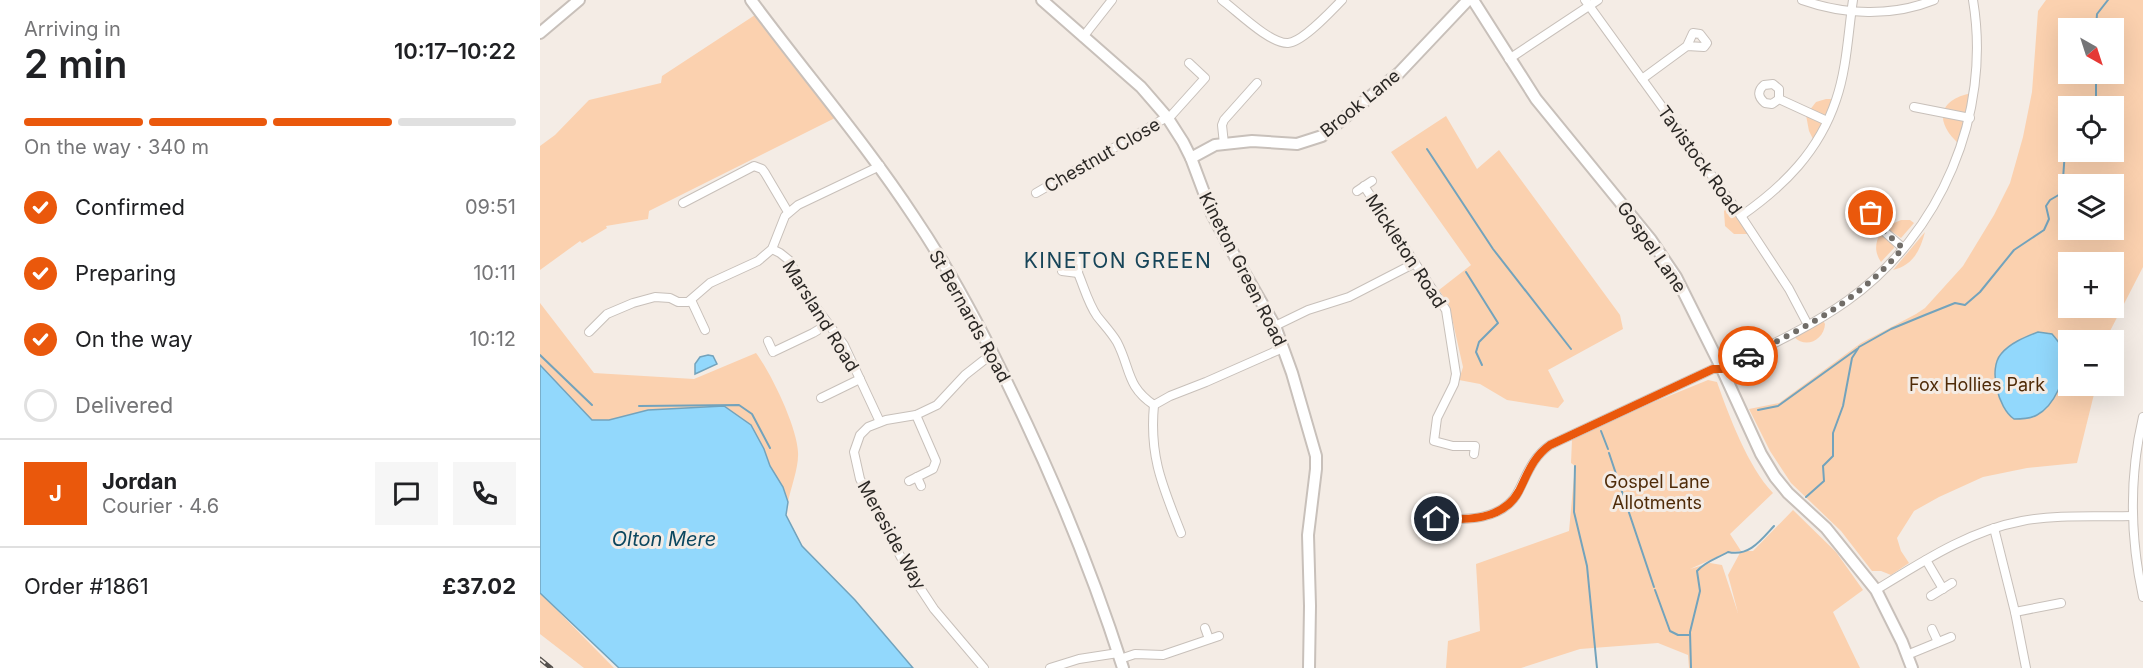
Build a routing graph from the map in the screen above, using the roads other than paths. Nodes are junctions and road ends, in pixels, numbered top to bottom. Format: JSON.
{"nodes":[{"id":1,"x":579,"y":0,"type":"edge"},
{"id":2,"x":751,"y":0,"type":"edge"},
{"id":3,"x":1042,"y":0,"type":"edge"},
{"id":4,"x":1112,"y":0,"type":"edge"},
{"id":5,"x":1222,"y":0,"type":"edge"},
{"id":6,"x":1342,"y":0,"type":"edge"},
{"id":7,"x":1471,"y":0,"type":"edge"},
{"id":8,"x":1598,"y":0,"type":"edge"},
{"id":9,"x":1802,"y":0,"type":"edge"},
{"id":10,"x":1852,"y":0,"type":"edge"},
{"id":11,"x":1934,"y":0,"type":"edge"},
{"id":12,"x":1973,"y":0,"type":"edge"},
{"id":13,"x":1232,"y":3,"type":"edge"},
{"id":14,"x":1587,"y":3,"type":"edge"},
{"id":15,"x":1851,"y":11,"type":"junction"},
{"id":16,"x":540,"y":33,"type":"edge"},
{"id":17,"x":1083,"y":37,"type":"junction"},
{"id":18,"x":1687,"y":46,"type":"dead end"},
{"id":19,"x":1509,"y":59,"type":"junction"},
{"id":20,"x":1189,"y":63,"type":"dead end"},
{"id":21,"x":1642,"y":79,"type":"junction"},
{"id":22,"x":1257,"y":83,"type":"dead end"},
{"id":23,"x":1779,"y":99,"type":"dead end"},
{"id":24,"x":1914,"y":107,"type":"dead end"},
{"id":25,"x":1168,"y":117,"type":"junction"},
{"id":26,"x":1970,"y":118,"type":"junction"},
{"id":27,"x":1827,"y":122,"type":"junction"},
{"id":28,"x":1224,"y":144,"type":"junction"},
{"id":29,"x":1191,"y":158,"type":"junction"},
{"id":30,"x":880,"y":166,"type":"junction"},
{"id":31,"x":1372,"y":181,"type":"dead end"},
{"id":32,"x":1036,"y":194,"type":"dead end"},
{"id":33,"x":682,"y":203,"type":"dead end"},
{"id":34,"x":788,"y":212,"type":"junction"},
{"id":35,"x":1741,"y":216,"type":"junction"},
{"id":36,"x":1870,"y":219,"type":"dead end"},
{"id":37,"x":1903,"y":248,"type":"junction"},
{"id":38,"x":772,"y":249,"type":"junction"},
{"id":39,"x":1079,"y":260,"type":"dead end"},
{"id":40,"x":1415,"y":263,"type":"junction"},
{"id":41,"x":1062,"y":271,"type":"dead end"},
{"id":42,"x":1078,"y":273,"type":"junction"},
{"id":43,"x":691,"y":300,"type":"junction"},
{"id":44,"x":828,"y":324,"type":"junction"},
{"id":45,"x":1808,"y":325,"type":"junction"},
{"id":46,"x":1275,"y":326,"type":"junction"},
{"id":47,"x":705,"y":330,"type":"dead end"},
{"id":48,"x":589,"y":332,"type":"dead end"},
{"id":49,"x":768,"y":341,"type":"dead end"},
{"id":50,"x":1283,"y":348,"type":"junction"},
{"id":51,"x":993,"y":353,"type":"junction"},
{"id":52,"x":1722,"y":369,"type":"junction"},
{"id":53,"x":860,"y":379,"type":"junction"},
{"id":54,"x":821,"y":398,"type":"dead end"},
{"id":55,"x":1154,"y":405,"type":"junction"},
{"id":56,"x":916,"y":414,"type":"junction"},
{"id":57,"x":2143,"y":417,"type":"edge"},
{"id":58,"x":880,"y":422,"type":"junction"},
{"id":59,"x":2141,"y":434,"type":"edge"},
{"id":60,"x":1474,"y":454,"type":"dead end"},
{"id":61,"x":917,"y":477,"type":"junction"},
{"id":62,"x":909,"y":481,"type":"dead end"},
{"id":63,"x":921,"y":486,"type":"dead end"},
{"id":64,"x":2132,"y":516,"type":"junction"},
{"id":65,"x":1994,"y":528,"type":"junction"},
{"id":66,"x":1420,"y":531,"type":"dead end"},
{"id":67,"x":1181,"y":533,"type":"dead end"},
{"id":68,"x":1926,"y":560,"type":"junction"},
{"id":69,"x":1952,"y":583,"type":"dead end"},
{"id":70,"x":1943,"y":589,"type":"junction"},
{"id":71,"x":1876,"y":590,"type":"junction"},
{"id":72,"x":1931,"y":596,"type":"dead end"},
{"id":73,"x":2143,"y":597,"type":"edge"},
{"id":74,"x":2061,"y":603,"type":"dead end"},
{"id":75,"x":2015,"y":612,"type":"junction"},
{"id":76,"x":1205,"y":628,"type":"dead end"},
{"id":77,"x":1932,"y":629,"type":"dead end"},
{"id":78,"x":1219,"y":636,"type":"dead end"},
{"id":79,"x":1951,"y":637,"type":"dead end"},
{"id":80,"x":1209,"y":639,"type":"junction"},
{"id":81,"x":1938,"y":642,"type":"junction"},
{"id":82,"x":1907,"y":655,"type":"junction"},
{"id":83,"x":1121,"y":660,"type":"edge"},
{"id":84,"x":984,"y":668,"type":"edge"},
{"id":85,"x":1050,"y":668,"type":"edge"},
{"id":86,"x":1309,"y":668,"type":"edge"},
{"id":87,"x":1912,"y":668,"type":"edge"},
{"id":88,"x":2026,"y":668,"type":"edge"}],
"edges":[{"from":1,"to":16,"type":"street"},
{"from":2,"to":30,"type":"street","name":"St Bernards Road"},
{"from":3,"to":17,"type":"street","name":"Kineton Green Road"},
{"from":4,"to":17,"type":"street"},
{"from":5,"to":13,"type":"street"},
{"from":6,"to":13,"type":"street"},
{"from":7,"to":19,"type":"street","name":"Gospel Lane"},
{"from":7,"to":28,"type":"street","name":"Brook Lane"},
{"from":8,"to":14,"type":"street"},
{"from":9,"to":15,"type":"street"},
{"from":10,"to":15,"type":"street"},
{"from":11,"to":15,"type":"street"},
{"from":12,"to":26,"type":"street"},
{"from":14,"to":19,"type":"street"},
{"from":14,"to":21,"type":"street","name":"Tavistock Road"},
{"from":15,"to":27,"type":"street"},
{"from":17,"to":25,"type":"street","name":"Kineton Green Road"},
{"from":18,"to":21,"type":"street"},
{"from":19,"to":52,"type":"street","name":"Gospel Lane"},
{"from":20,"to":25,"type":"street","name":"Chestnut Close"},
{"from":21,"to":35,"type":"street","name":"Tavistock Road"},
{"from":22,"to":28,"type":"street"},
{"from":23,"to":27,"type":"street"},
{"from":24,"to":26,"type":"street"},
{"from":25,"to":29,"type":"street","name":"Kineton Green Road"},
{"from":25,"to":32,"type":"street","name":"Chestnut Close"},
{"from":26,"to":37,"type":"street"},
{"from":27,"to":35,"type":"street"},
{"from":28,"to":29,"type":"street","name":"Brook Lane"},
{"from":29,"to":46,"type":"street","name":"Kineton Green Road"},
{"from":30,"to":34,"type":"street"},
{"from":30,"to":51,"type":"street","name":"St Bernards Road"},
{"from":31,"to":40,"type":"street","name":"Mickleton Road"},
{"from":33,"to":34,"type":"street"},
{"from":34,"to":38,"type":"street"},
{"from":35,"to":45,"type":"street","name":"Tavistock Road"},
{"from":36,"to":37,"type":"street"},
{"from":37,"to":45,"type":"street"},
{"from":38,"to":43,"type":"street"},
{"from":38,"to":44,"type":"street","name":"Marsland Road"},
{"from":39,"to":42,"type":"street"},
{"from":40,"to":46,"type":"street"},
{"from":40,"to":60,"type":"street","name":"Mickleton Road"},
{"from":41,"to":42,"type":"street"},
{"from":42,"to":55,"type":"street"},
{"from":43,"to":47,"type":"street"},
{"from":43,"to":48,"type":"street"},
{"from":44,"to":49,"type":"street"},
{"from":44,"to":53,"type":"street","name":"Marsland Road"},
{"from":45,"to":52,"type":"street"},
{"from":46,"to":50,"type":"street","name":"Kineton Green Road"},
{"from":50,"to":55,"type":"street"},
{"from":50,"to":86,"type":"street","name":"Kineton Green Road"},
{"from":51,"to":56,"type":"street","name":"Mereside Way"},
{"from":51,"to":83,"type":"street","name":"St Bernards Road"},
{"from":52,"to":66,"type":"street"},
{"from":52,"to":71,"type":"street","name":"Gospel Lane"},
{"from":53,"to":54,"type":"street"},
{"from":53,"to":58,"type":"street","name":"Marsland Road"},
{"from":55,"to":67,"type":"street"},
{"from":56,"to":58,"type":"street","name":"Mereside Way"},
{"from":56,"to":61,"type":"street"},
{"from":57,"to":59,"type":"street"},
{"from":58,"to":84,"type":"street","name":"Mereside Way"},
{"from":59,"to":64,"type":"street"},
{"from":61,"to":62,"type":"street"},
{"from":61,"to":63,"type":"street"},
{"from":64,"to":65,"type":"street"},
{"from":64,"to":73,"type":"street"},
{"from":65,"to":68,"type":"street"},
{"from":65,"to":75,"type":"street"},
{"from":68,"to":70,"type":"street"},
{"from":68,"to":71,"type":"street"},
{"from":69,"to":70,"type":"street"},
{"from":70,"to":72,"type":"street"},
{"from":71,"to":82,"type":"street","name":"Gospel Lane"},
{"from":74,"to":75,"type":"street"},
{"from":75,"to":88,"type":"street"},
{"from":76,"to":80,"type":"street"},
{"from":77,"to":81,"type":"street"},
{"from":78,"to":80,"type":"street"},
{"from":79,"to":81,"type":"street"},
{"from":80,"to":83,"type":"street"},
{"from":81,"to":82,"type":"street"},
{"from":82,"to":87,"type":"street","name":"Gospel Lane"},
{"from":83,"to":85,"type":"street"}]}
